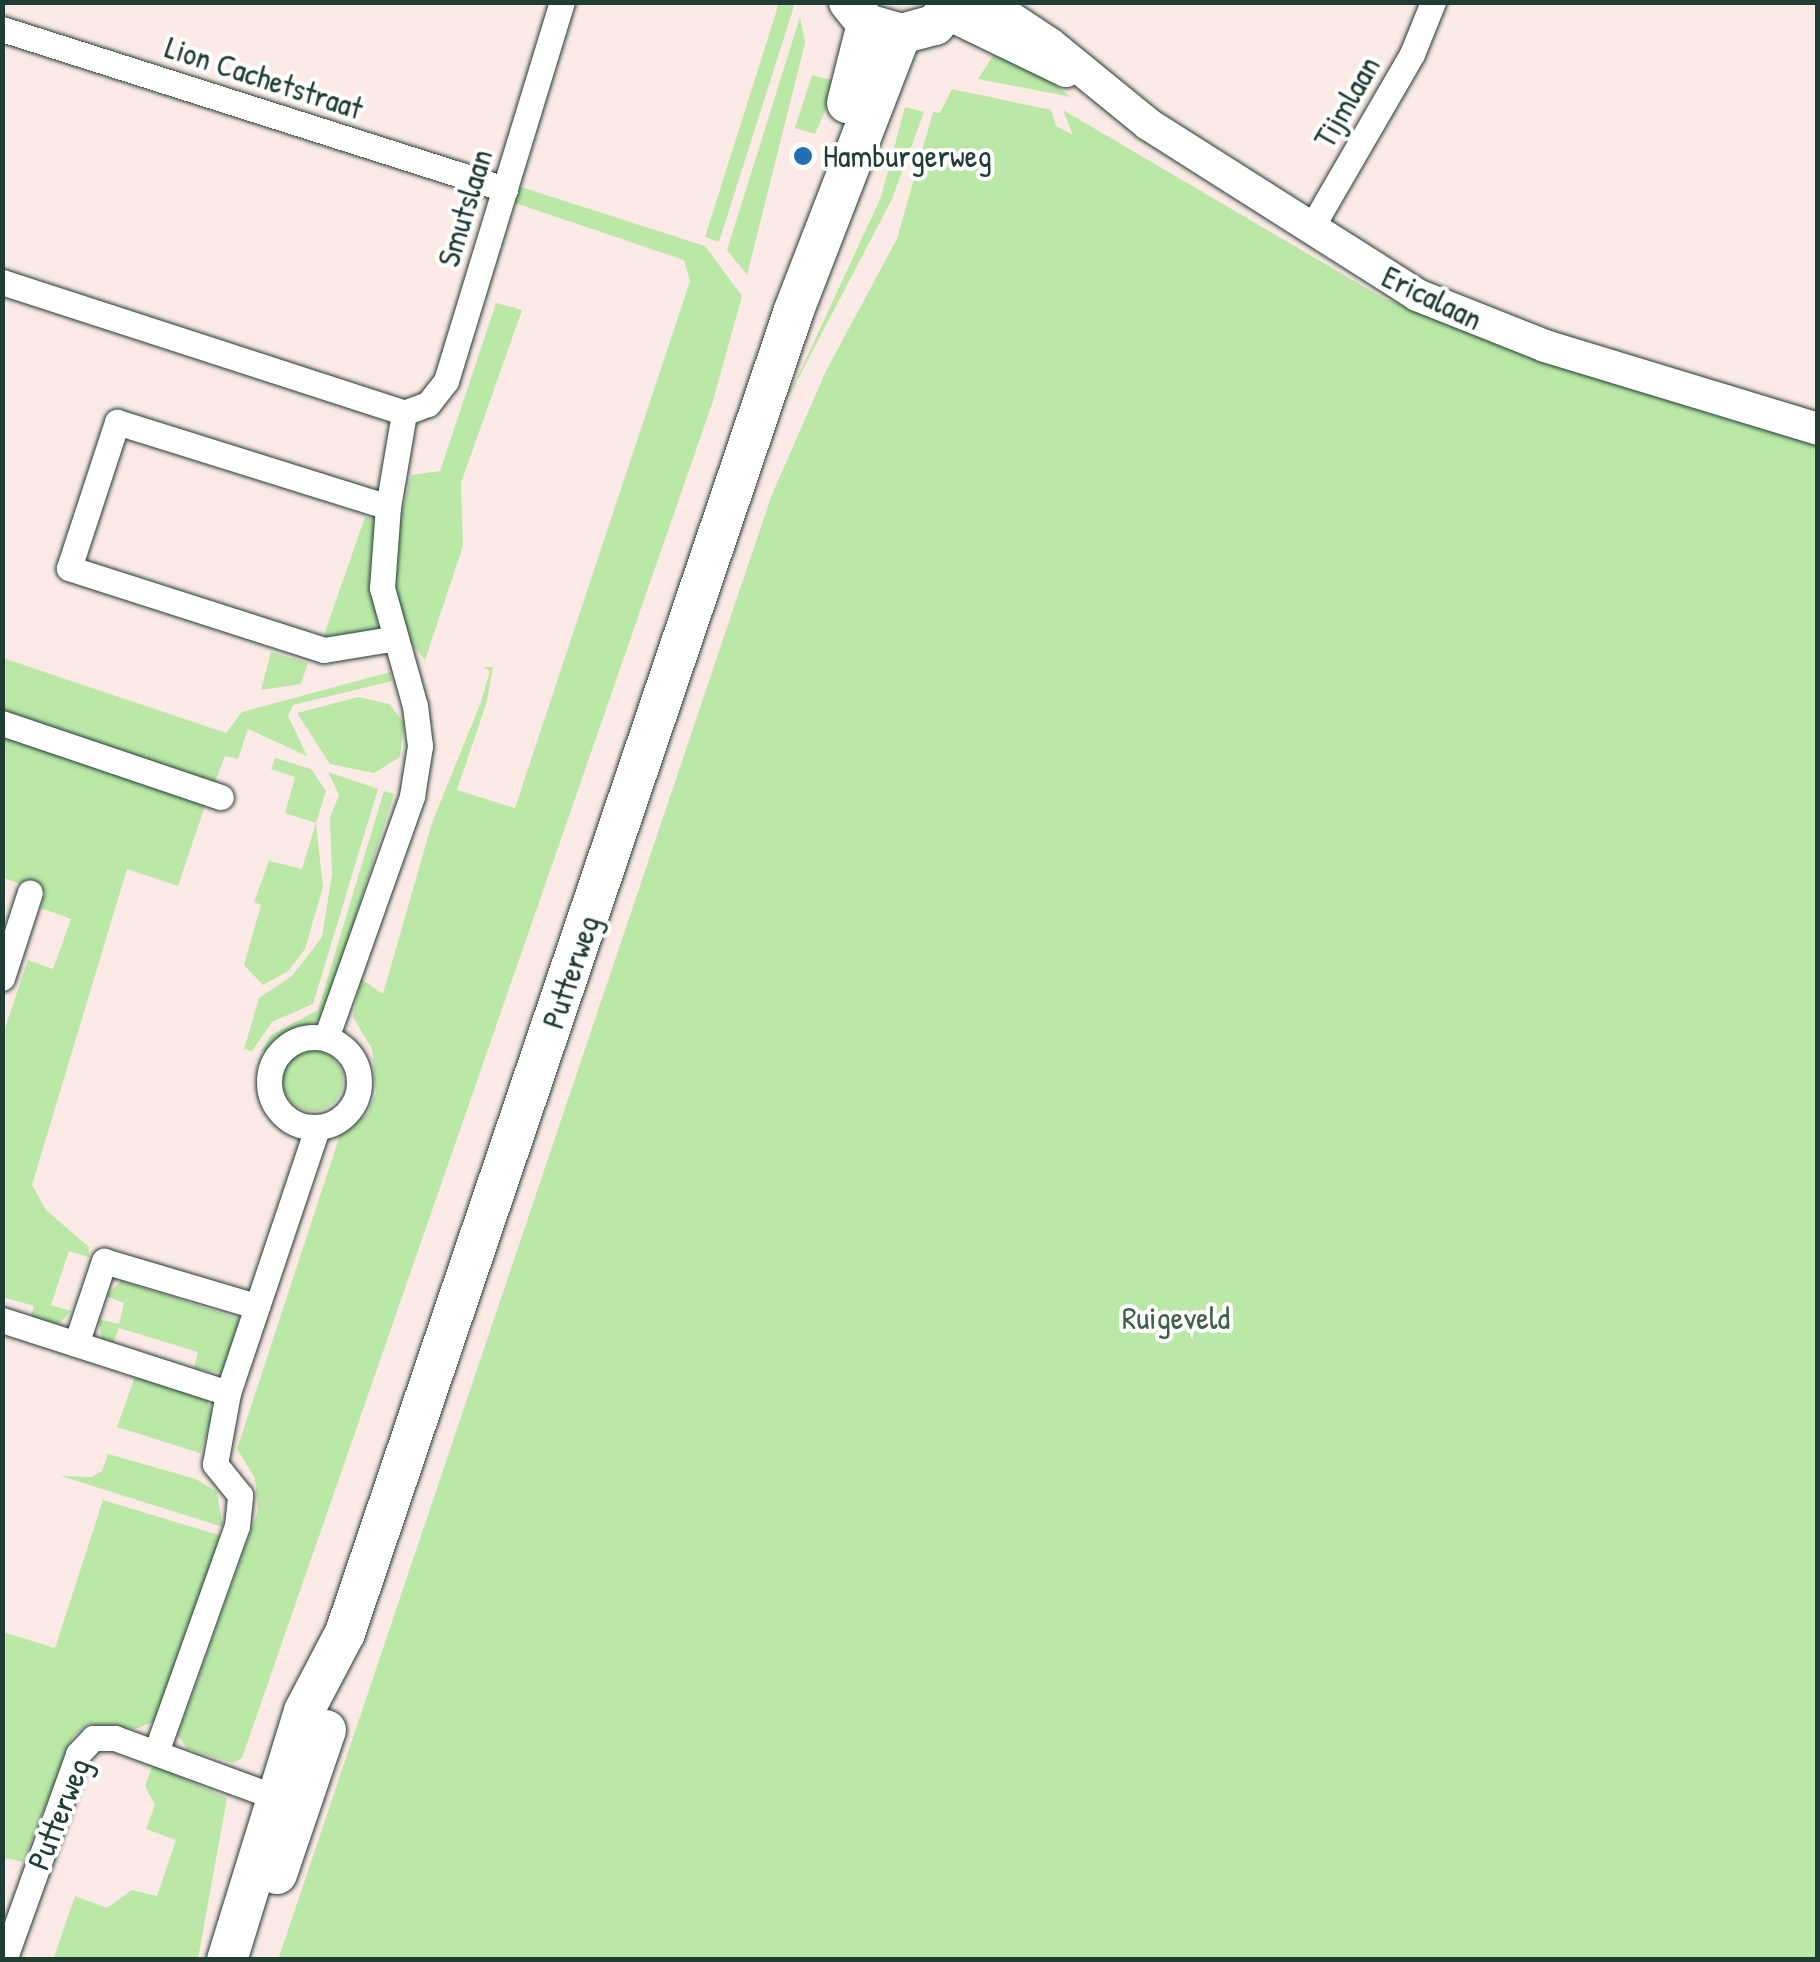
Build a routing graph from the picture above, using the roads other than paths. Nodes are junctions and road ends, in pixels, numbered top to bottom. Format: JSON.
{"nodes":[{"id":1,"x":562,"y":2,"type":"edge"},
{"id":2,"x":987,"y":2,"type":"edge"},
{"id":3,"x":1433,"y":2,"type":"edge"},
{"id":4,"x":950,"y":8,"type":"edge"},
{"id":5,"x":872,"y":20,"type":"edge"},
{"id":6,"x":2,"y":29,"type":"edge"},
{"id":7,"x":1089,"y":80,"type":"junction"},
{"id":8,"x":505,"y":189,"type":"junction"},
{"id":9,"x":1310,"y":230,"type":"junction"},
{"id":10,"x":2,"y":282,"type":"edge"},
{"id":11,"x":404,"y":413,"type":"junction"},
{"id":12,"x":1818,"y":429,"type":"edge"},
{"id":13,"x":388,"y":507,"type":"junction"},
{"id":14,"x":391,"y":639,"type":"junction"},
{"id":15,"x":2,"y":724,"type":"edge"},
{"id":16,"x":221,"y":797,"type":"dead end"},
{"id":17,"x":30,"y":892,"type":"dead end"},
{"id":18,"x":2,"y":978,"type":"edge"},
{"id":19,"x":326,"y":1038,"type":"junction"},
{"id":20,"x":317,"y":1128,"type":"junction"},
{"id":21,"x":256,"y":1306,"type":"junction"},
{"id":22,"x":2,"y":1320,"type":"edge"},
{"id":23,"x":76,"y":1344,"type":"junction"},
{"id":24,"x":228,"y":1393,"type":"junction"},
{"id":25,"x":345,"y":1633,"type":"junction"},
{"id":26,"x":156,"y":1752,"type":"junction"},
{"id":27,"x":275,"y":1796,"type":"junction"},
{"id":28,"x":4,"y":1960,"type":"edge"},
{"id":29,"x":227,"y":1960,"type":"edge"},
{"id":30,"x":241,"y":1960,"type":"edge"}],
"edges":[{"from":1,"to":8,"type":"street","name":"Smutslaan"},
{"from":2,"to":7,"type":"street","name":"Ericalaan"},
{"from":3,"to":9,"type":"street","name":"Tijmlaan"},
{"from":4,"to":5,"type":"main road"},
{"from":4,"to":7,"type":"street","name":"Ericalaan"},
{"from":5,"to":25,"type":"main road","name":"Putterweg"},
{"from":6,"to":8,"type":"street","name":"Lion Cachetstraat"},
{"from":7,"to":9,"type":"street","name":"Ericalaan"},
{"from":8,"to":11,"type":"street","name":"Smutslaan"},
{"from":9,"to":12,"type":"street","name":"Ericalaan"},
{"from":10,"to":11,"type":"street"},
{"from":11,"to":13,"type":"street"},
{"from":13,"to":14,"type":"street"},
{"from":13,"to":14,"type":"street"},
{"from":14,"to":19,"type":"street"},
{"from":15,"to":16,"type":"street"},
{"from":17,"to":18,"type":"street"},
{"from":19,"to":20,"type":"street"},
{"from":19,"to":20,"type":"street"},
{"from":20,"to":21,"type":"street"},
{"from":21,"to":23,"type":"street"},
{"from":21,"to":24,"type":"street"},
{"from":22,"to":23,"type":"street"},
{"from":23,"to":24,"type":"street"},
{"from":24,"to":26,"type":"street"},
{"from":25,"to":27,"type":"main road","name":"Putterweg"},
{"from":25,"to":30,"type":"main road","name":"Putterweg"},
{"from":26,"to":27,"type":"street","name":"Putterweg"},
{"from":26,"to":28,"type":"street","name":"Putterweg"},
{"from":27,"to":29,"type":"main road","name":"Putterweg"}]}
